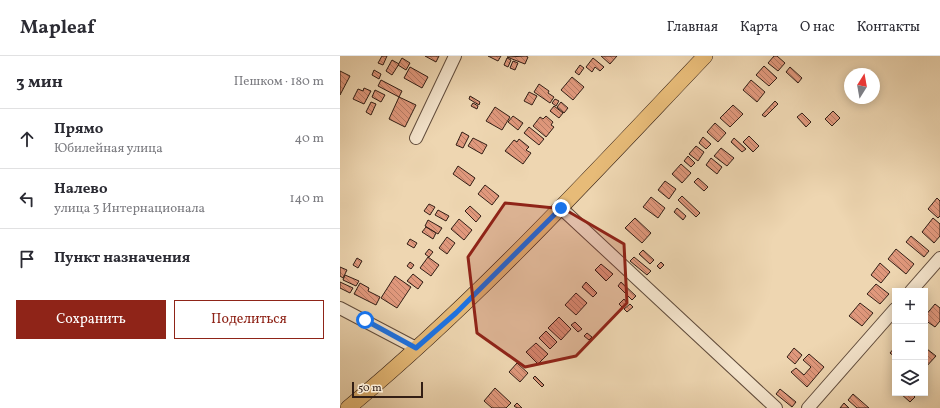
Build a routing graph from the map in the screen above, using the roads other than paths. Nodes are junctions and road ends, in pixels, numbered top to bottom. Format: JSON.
{"nodes":[{"id":1,"x":455,"y":56,"type":"edge"},
{"id":2,"x":705,"y":56,"type":"edge"},
{"id":3,"x":416,"y":138,"type":"dead end"},
{"id":4,"x":561,"y":208,"type":"junction"},
{"id":5,"x":940,"y":258,"type":"edge"},
{"id":6,"x":914,"y":288,"type":"edge"},
{"id":7,"x":340,"y":308,"type":"edge"},
{"id":8,"x":892,"y":312,"type":"edge"},
{"id":9,"x":416,"y":348,"type":"junction"},
{"id":10,"x":348,"y":408,"type":"edge"},
{"id":11,"x":776,"y":408,"type":"edge"},
{"id":12,"x":808,"y":408,"type":"edge"}],
"edges":[{"from":1,"to":3,"type":"street"},
{"from":2,"to":4,"type":"main road"},
{"from":4,"to":9,"type":"main road"},
{"from":4,"to":11,"type":"street"},
{"from":5,"to":6,"type":"street"},
{"from":7,"to":9,"type":"street"},
{"from":8,"to":12,"type":"street"},
{"from":9,"to":10,"type":"main road"}]}
